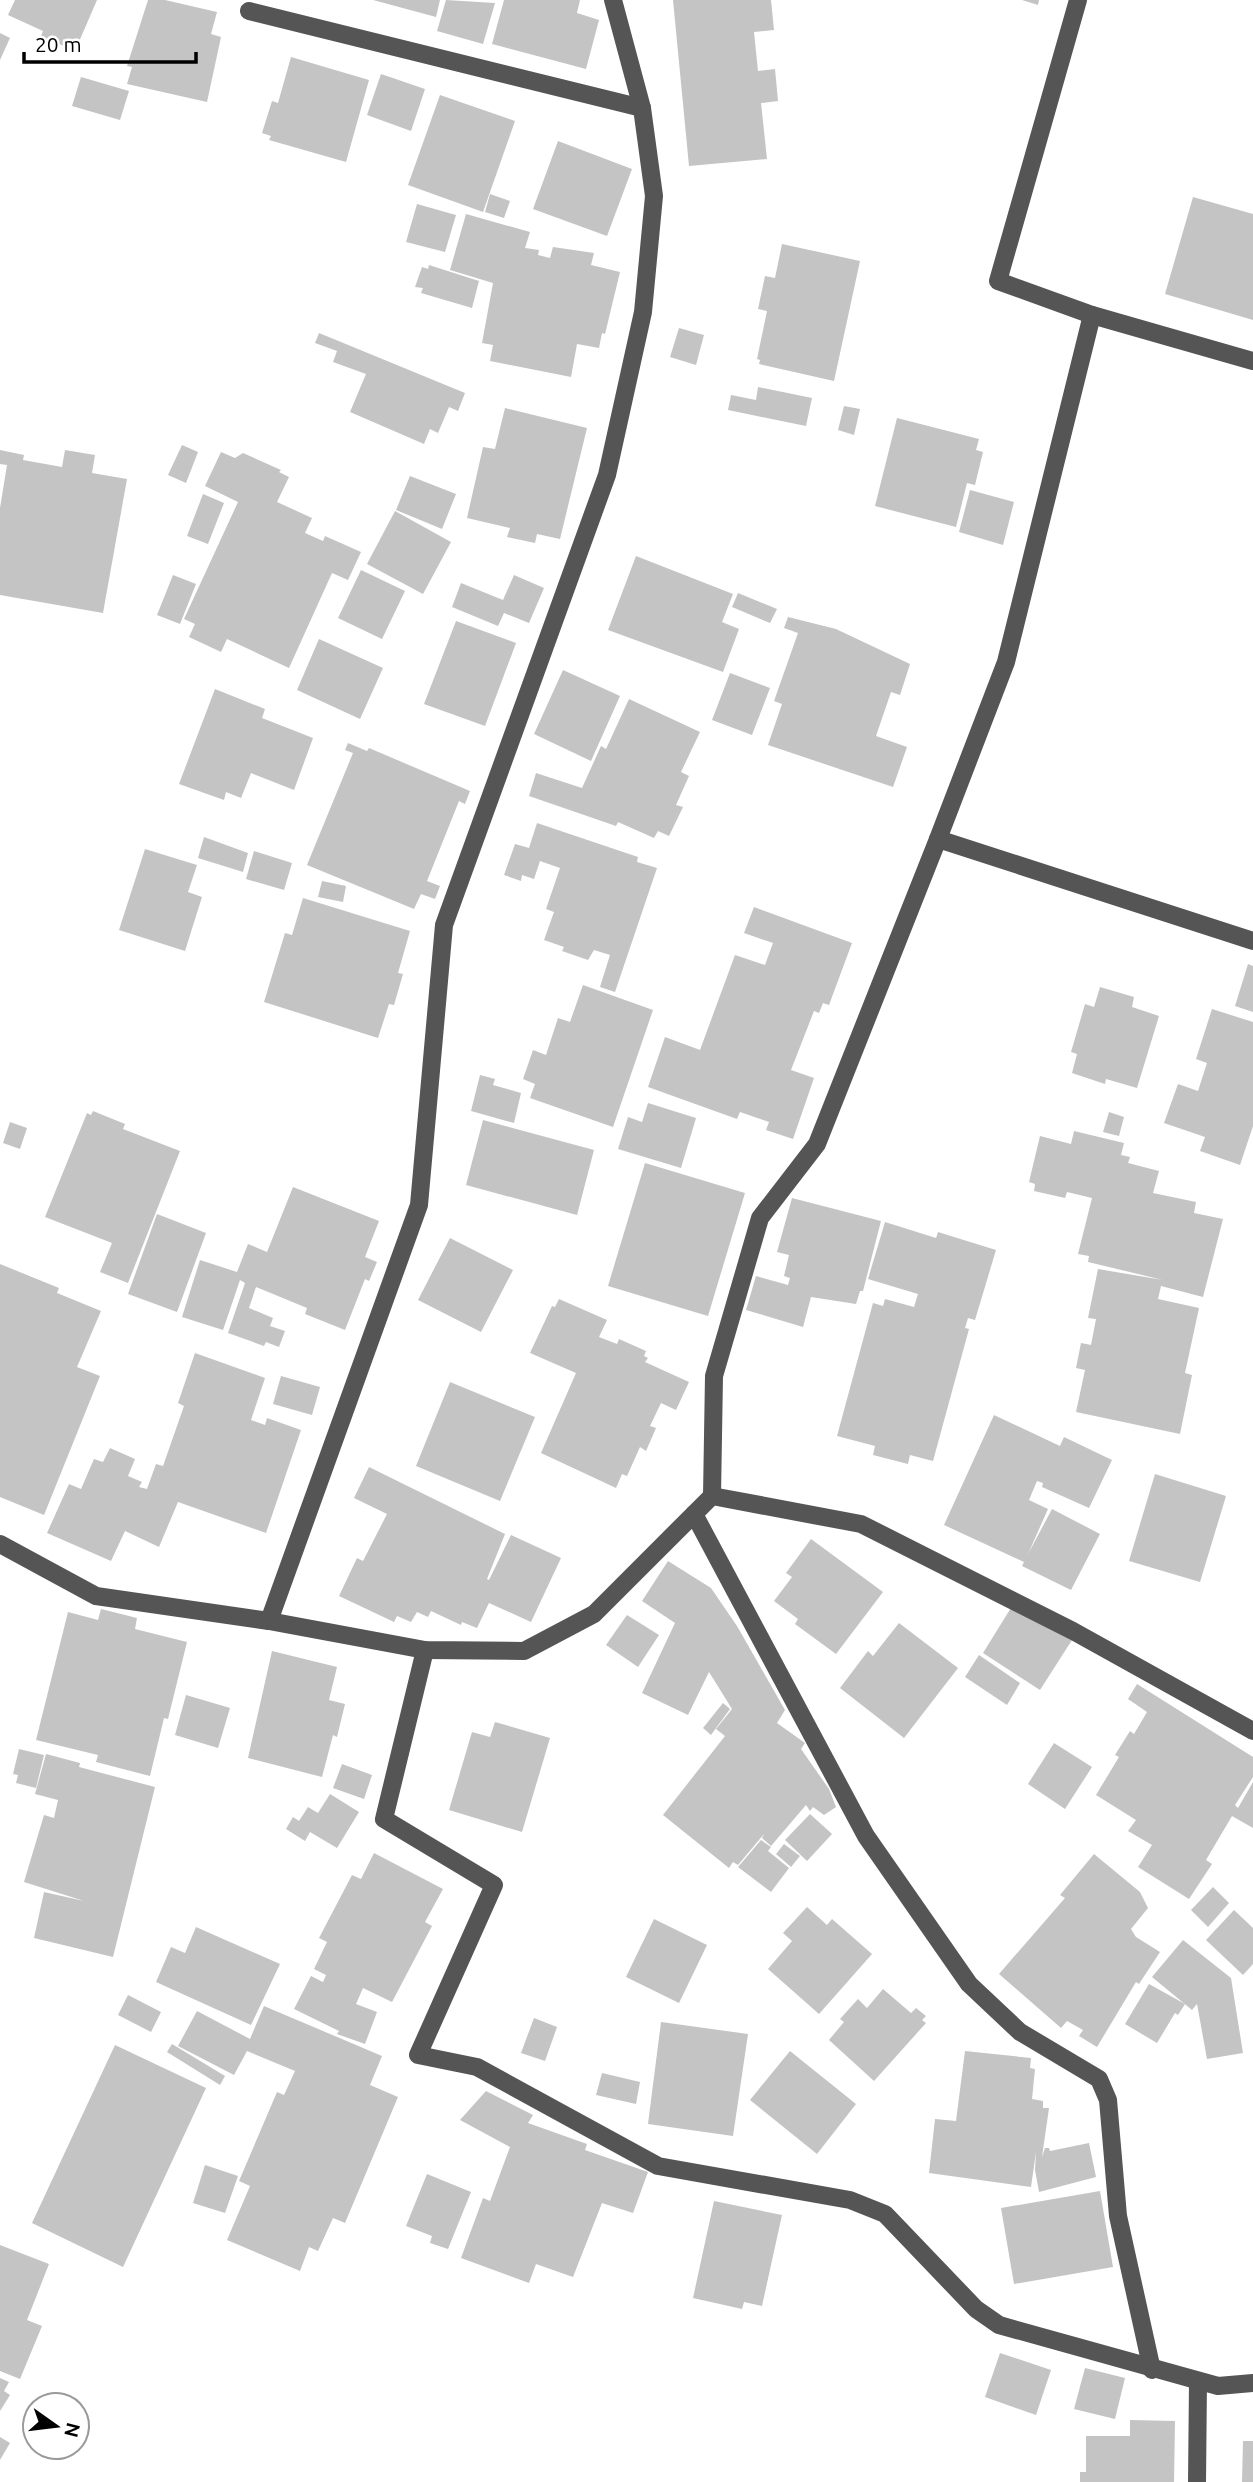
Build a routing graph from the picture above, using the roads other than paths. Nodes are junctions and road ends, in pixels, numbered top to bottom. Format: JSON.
{"nodes":[{"id":1,"x":613,"y":0,"type":"edge"},
{"id":2,"x":1078,"y":0,"type":"edge"},
{"id":3,"x":249,"y":11,"type":"dead end"},
{"id":4,"x":642,"y":108,"type":"junction"},
{"id":5,"x":1092,"y":316,"type":"junction"},
{"id":6,"x":1253,"y":361,"type":"edge"},
{"id":7,"x":938,"y":839,"type":"junction"},
{"id":8,"x":1253,"y":941,"type":"edge"},
{"id":9,"x":712,"y":1496,"type":"junction"},
{"id":10,"x":694,"y":1514,"type":"junction"},
{"id":11,"x":0,"y":1544,"type":"edge"},
{"id":12,"x":269,"y":1621,"type":"junction"},
{"id":13,"x":425,"y":1650,"type":"junction"},
{"id":14,"x":1253,"y":1731,"type":"edge"},
{"id":15,"x":1152,"y":2370,"type":"junction"},
{"id":16,"x":1198,"y":2381,"type":"junction"},
{"id":17,"x":1253,"y":2384,"type":"edge"},
{"id":18,"x":1197,"y":2482,"type":"edge"}],
"edges":[{"from":1,"to":4,"type":"street"},
{"from":2,"to":5,"type":"street"},
{"from":3,"to":4,"type":"street"},
{"from":4,"to":12,"type":"street"},
{"from":5,"to":6,"type":"street"},
{"from":5,"to":7,"type":"street"},
{"from":7,"to":8,"type":"street"},
{"from":7,"to":9,"type":"street"},
{"from":9,"to":10,"type":"street"},
{"from":9,"to":14,"type":"street"},
{"from":10,"to":13,"type":"street"},
{"from":10,"to":15,"type":"street"},
{"from":11,"to":12,"type":"street"},
{"from":12,"to":13,"type":"street"},
{"from":13,"to":15,"type":"street"},
{"from":15,"to":16,"type":"street"},
{"from":16,"to":17,"type":"street"},
{"from":16,"to":18,"type":"street"}]}
